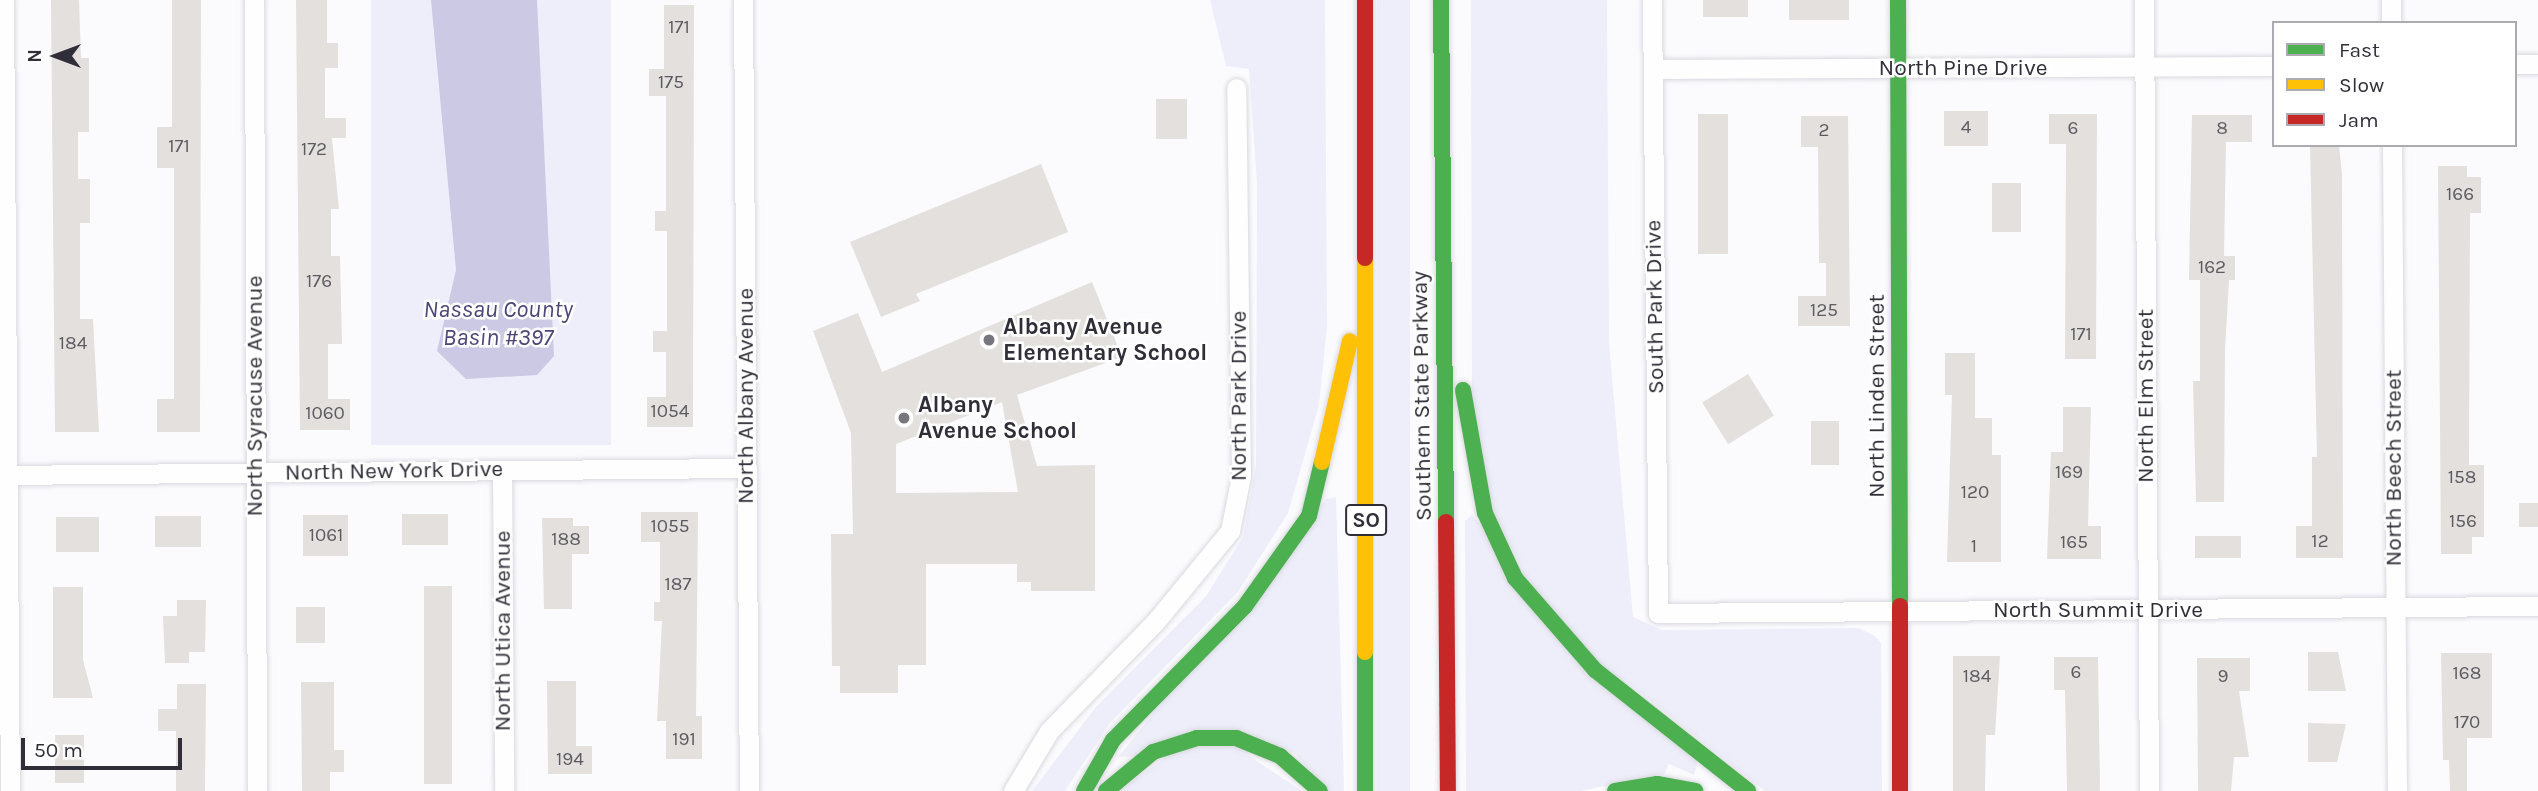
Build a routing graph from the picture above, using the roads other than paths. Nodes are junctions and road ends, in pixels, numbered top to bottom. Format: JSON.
{"nodes":[{"id":1,"x":4,"y":0,"type":"edge"},
{"id":2,"x":254,"y":0,"type":"edge"},
{"id":3,"x":743,"y":0,"type":"edge"},
{"id":4,"x":1365,"y":0,"type":"edge"},
{"id":5,"x":1441,"y":0,"type":"edge"},
{"id":6,"x":1652,"y":0,"type":"edge"},
{"id":7,"x":1898,"y":0,"type":"edge"},
{"id":8,"x":2144,"y":0,"type":"edge"},
{"id":9,"x":2391,"y":0,"type":"edge"},
{"id":10,"x":2391,"y":21,"type":"edge"},
{"id":11,"x":2517,"y":64,"type":"edge"},
{"id":12,"x":2538,"y":64,"type":"edge"},
{"id":13,"x":2144,"y":66,"type":"junction"},
{"id":14,"x":2272,"y":66,"type":"edge"},
{"id":15,"x":1898,"y":68,"type":"junction"},
{"id":16,"x":1653,"y":69,"type":"junction"},
{"id":17,"x":1236,"y":88,"type":"dead end"},
{"id":18,"x":2392,"y":147,"type":"edge"},
{"id":19,"x":1367,"y":248,"type":"junction"},
{"id":20,"x":1444,"y":260,"type":"junction"},
{"id":21,"x":747,"y":468,"type":"junction"},
{"id":22,"x":502,"y":470,"type":"junction"},
{"id":23,"x":254,"y":472,"type":"junction"},
{"id":24,"x":4,"y":475,"type":"edge"},
{"id":25,"x":2538,"y":607,"type":"edge"},
{"id":26,"x":2395,"y":608,"type":"junction"},
{"id":27,"x":2148,"y":610,"type":"junction"},
{"id":28,"x":1900,"y":611,"type":"junction"},
{"id":29,"x":1658,"y":613,"type":"joint"},
{"id":30,"x":10,"y":791,"type":"edge"},
{"id":31,"x":257,"y":791,"type":"edge"},
{"id":32,"x":504,"y":791,"type":"edge"},
{"id":33,"x":749,"y":791,"type":"edge"},
{"id":34,"x":1013,"y":791,"type":"edge"},
{"id":35,"x":1084,"y":791,"type":"edge"},
{"id":36,"x":1106,"y":791,"type":"edge"},
{"id":37,"x":1320,"y":791,"type":"edge"},
{"id":38,"x":1365,"y":791,"type":"edge"},
{"id":39,"x":1448,"y":791,"type":"edge"},
{"id":40,"x":1615,"y":791,"type":"edge"},
{"id":41,"x":1695,"y":791,"type":"edge"},
{"id":42,"x":1748,"y":791,"type":"edge"},
{"id":43,"x":1900,"y":791,"type":"edge"},
{"id":44,"x":2149,"y":791,"type":"edge"},
{"id":45,"x":2397,"y":791,"type":"edge"}],
"edges":[{"from":1,"to":24,"type":"street"},
{"from":2,"to":23,"type":"street","name":"North Syracuse Avenue"},
{"from":3,"to":21,"type":"street","name":"North Albany Avenue"},
{"from":4,"to":19,"type":"main road","number":"SO"},
{"from":5,"to":20,"type":"main road","name":"Southern State Parkway"},
{"from":6,"to":16,"type":"street","name":"South Park Drive"},
{"from":7,"to":15,"type":"main road","name":"North Linden Street"},
{"from":8,"to":13,"type":"street","name":"North Elm Street"},
{"from":9,"to":10,"type":"street"},
{"from":11,"to":12,"type":"street"},
{"from":13,"to":14,"type":"street","name":"North Pine Drive"},
{"from":13,"to":15,"type":"street","name":"North Pine Drive"},
{"from":13,"to":27,"type":"street","name":"North Elm Street"},
{"from":15,"to":16,"type":"street","name":"North Pine Drive"},
{"from":15,"to":28,"type":"main road","name":"North Linden Street"},
{"from":16,"to":29,"type":"street","name":"South Park Drive"},
{"from":17,"to":34,"type":"street","name":"North Park Drive"},
{"from":18,"to":26,"type":"street","name":"North Beech Street"},
{"from":19,"to":35,"type":"main road"},
{"from":19,"to":38,"type":"main road","number":"SO"},
{"from":20,"to":39,"type":"main road","name":"Southern State Parkway"},
{"from":20,"to":42,"type":"main road"},
{"from":21,"to":22,"type":"street","name":"North New York Drive"},
{"from":21,"to":33,"type":"street","name":"North Albany Avenue"},
{"from":22,"to":23,"type":"street","name":"North New York Drive"},
{"from":22,"to":32,"type":"street","name":"North Utica Avenue"},
{"from":23,"to":24,"type":"street","name":"North New York Drive"},
{"from":23,"to":31,"type":"street","name":"North Syracuse Avenue"},
{"from":24,"to":30,"type":"street"},
{"from":25,"to":26,"type":"street","name":"North Summit Drive"},
{"from":26,"to":27,"type":"street","name":"North Summit Drive"},
{"from":26,"to":45,"type":"street","name":"North Beech Street"},
{"from":27,"to":28,"type":"street","name":"North Summit Drive"},
{"from":27,"to":44,"type":"street","name":"North Elm Street"},
{"from":28,"to":29,"type":"street","name":"North Summit Drive"},
{"from":28,"to":43,"type":"main road","name":"North Linden Street"},
{"from":36,"to":37,"type":"main road"},
{"from":40,"to":41,"type":"main road"}]}
